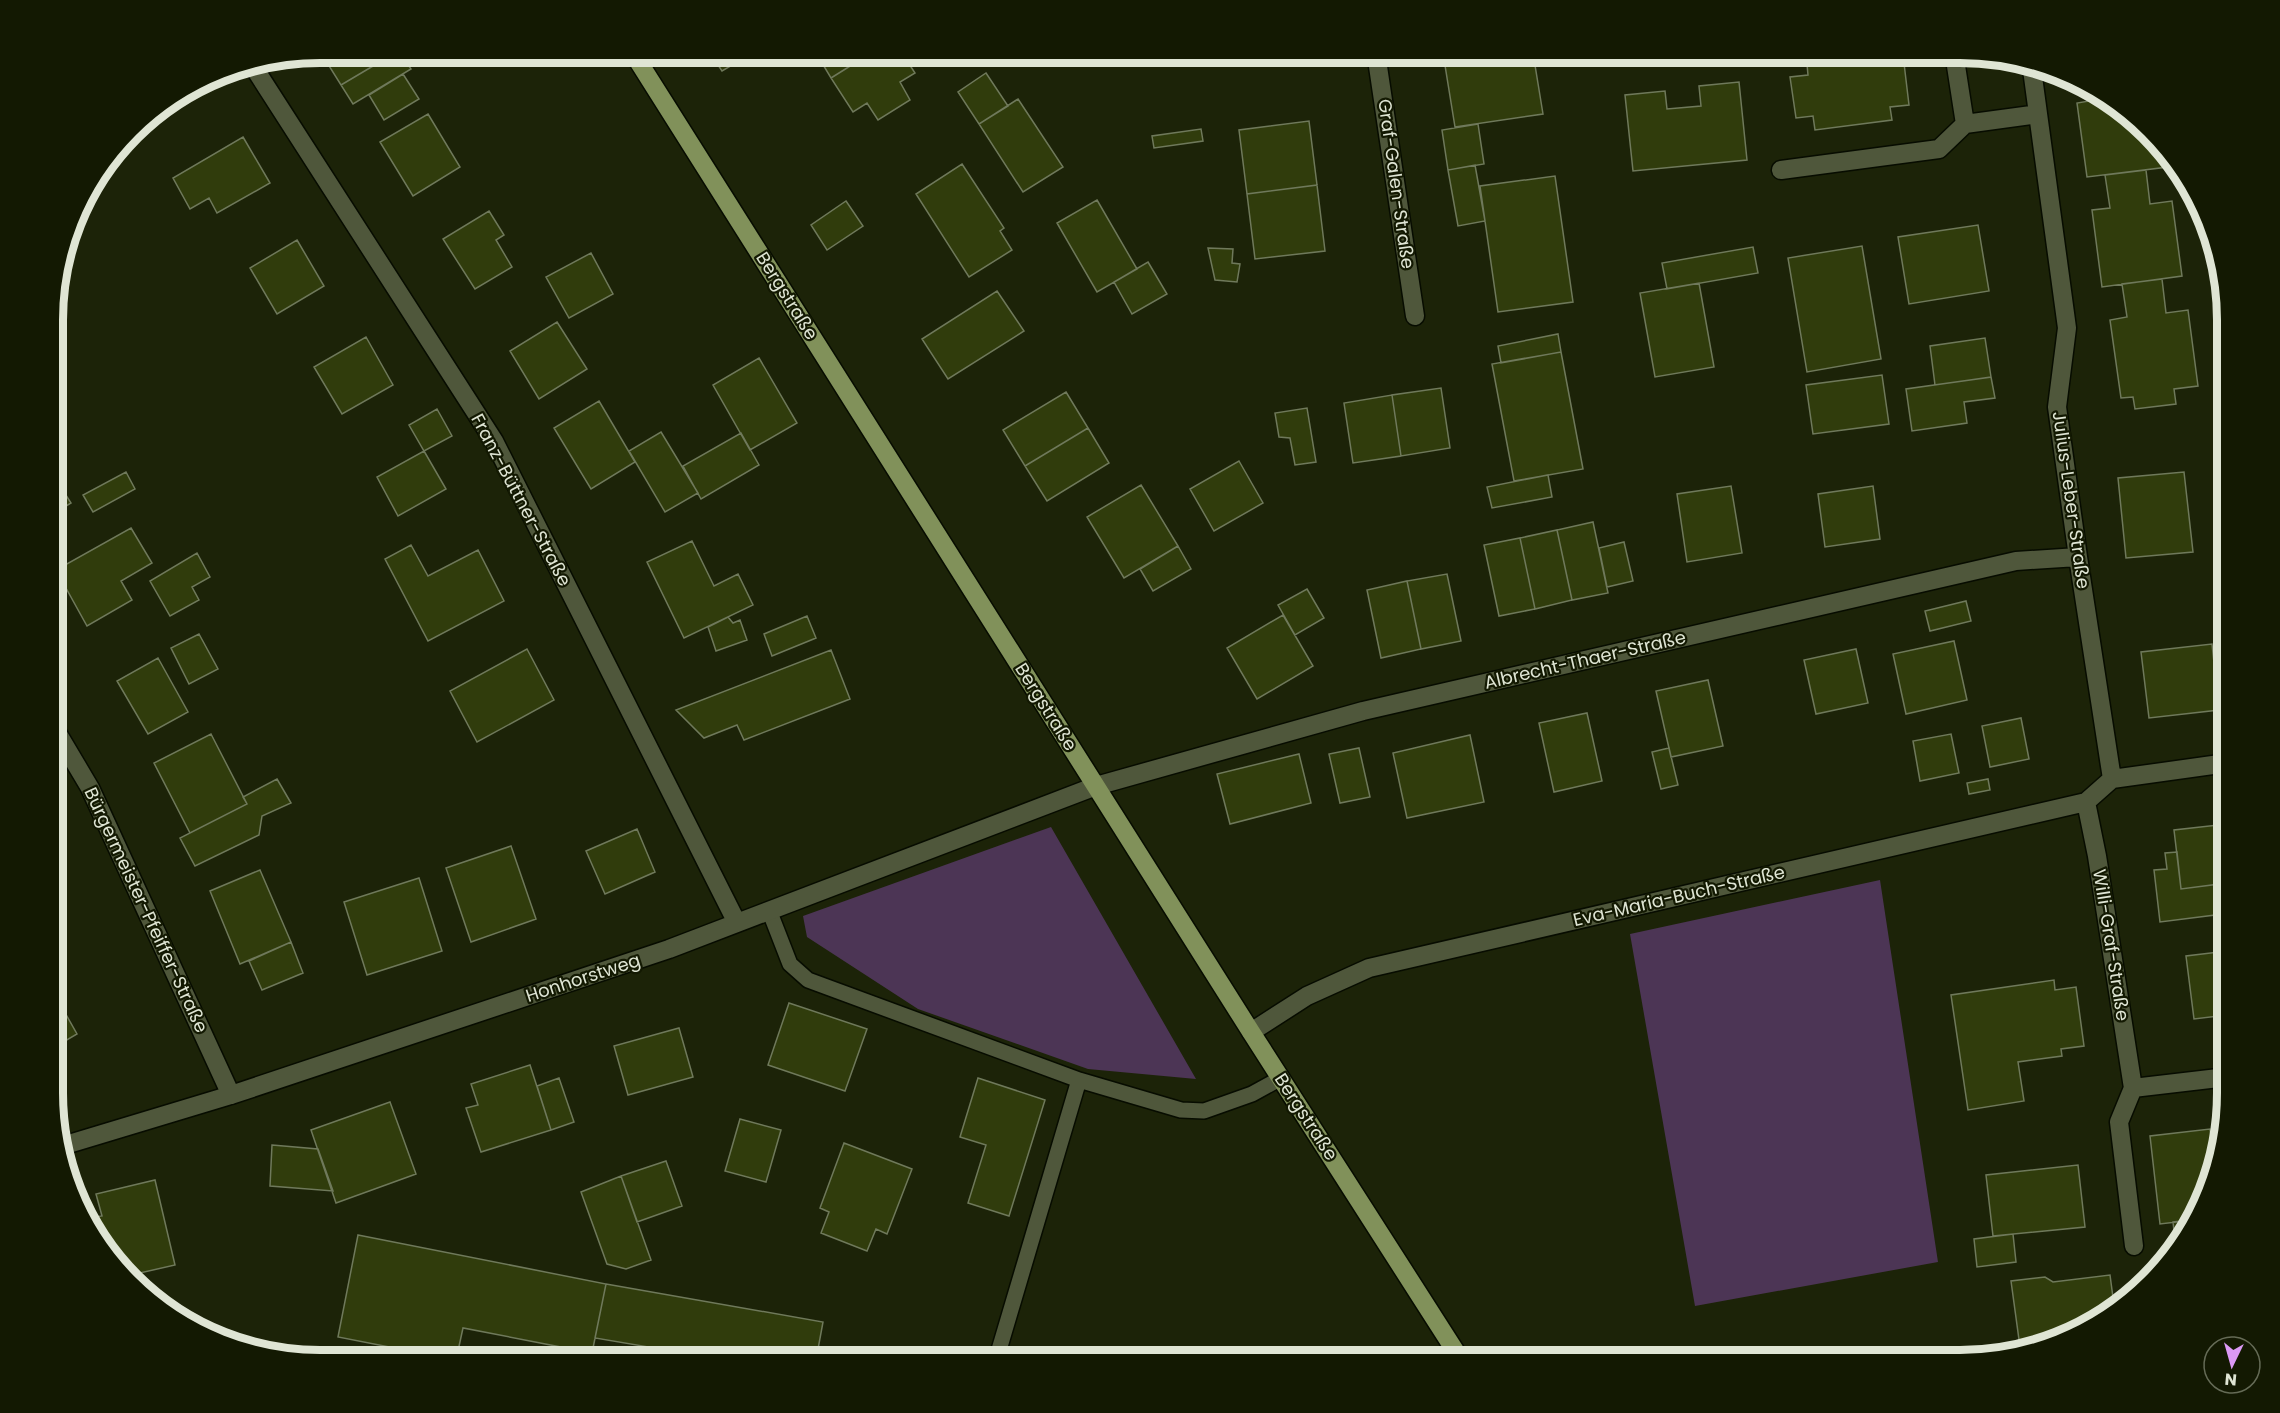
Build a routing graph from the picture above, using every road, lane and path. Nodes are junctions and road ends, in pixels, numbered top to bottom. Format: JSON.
{"nodes":[{"id":1,"x":640,"y":63,"type":"edge"},
{"id":2,"x":1378,"y":63,"type":"edge"},
{"id":3,"x":1956,"y":63,"type":"edge"},
{"id":4,"x":256,"y":71,"type":"edge"},
{"id":5,"x":2033,"y":74,"type":"edge"},
{"id":6,"x":2038,"y":114,"type":"junction"},
{"id":7,"x":1965,"y":124,"type":"junction"},
{"id":8,"x":1781,"y":170,"type":"dead end"},
{"id":9,"x":1415,"y":316,"type":"dead end"},
{"id":10,"x":2078,"y":558,"type":"junction"},
{"id":11,"x":63,"y":742,"type":"edge"},
{"id":12,"x":2217,"y":764,"type":"edge"},
{"id":13,"x":2112,"y":779,"type":"junction"},
{"id":14,"x":1096,"y":786,"type":"junction"},
{"id":15,"x":2086,"y":802,"type":"junction"},
{"id":16,"x":769,"y":910,"type":"junction"},
{"id":17,"x":737,"y":923,"type":"junction"},
{"id":18,"x":1251,"y":1032,"type":"junction"},
{"id":19,"x":1281,"y":1078,"type":"junction"},
{"id":20,"x":2217,"y":1078,"type":"edge"},
{"id":21,"x":1079,"y":1080,"type":"junction"},
{"id":22,"x":2133,"y":1088,"type":"junction"},
{"id":23,"x":231,"y":1095,"type":"junction"},
{"id":24,"x":68,"y":1144,"type":"edge"},
{"id":25,"x":2134,"y":1245,"type":"dead end"},
{"id":26,"x":999,"y":1350,"type":"edge"},
{"id":27,"x":1455,"y":1350,"type":"edge"}],
"edges":[{"from":1,"to":14,"type":"main road","name":"Bergstraße"},
{"from":2,"to":9,"type":"street","name":"Graf-Galen-Straße"},
{"from":3,"to":7,"type":"street"},
{"from":4,"to":17,"type":"street","name":"Franz-Büttner-Straße"},
{"from":5,"to":6,"type":"street","name":"Julius-Leber-Straße"},
{"from":6,"to":7,"type":"street"},
{"from":6,"to":10,"type":"street","name":"Julius-Leber-Straße"},
{"from":7,"to":8,"type":"street"},
{"from":10,"to":13,"type":"street","name":"Julius-Leber-Straße"},
{"from":10,"to":14,"type":"street","name":"Albrecht-Thaer-Straße"},
{"from":11,"to":23,"type":"street","name":"Bürgermeister-Pfeiffer-Straße"},
{"from":12,"to":13,"type":"street"},
{"from":13,"to":15,"type":"street","name":"Eva-Maria-Buch-Straße"},
{"from":14,"to":16,"type":"street","name":"Honhorstweg"},
{"from":14,"to":18,"type":"main road","name":"Bergstraße"},
{"from":15,"to":18,"type":"street","name":"Eva-Maria-Buch-Straße"},
{"from":15,"to":22,"type":"street","name":"Willi-Graf-Straße"},
{"from":16,"to":17,"type":"street","name":"Honhorstweg"},
{"from":16,"to":21,"type":"lane"},
{"from":17,"to":23,"type":"street","name":"Honhorstweg"},
{"from":18,"to":19,"type":"main road","name":"Bergstraße"},
{"from":19,"to":21,"type":"lane"},
{"from":19,"to":27,"type":"main road","name":"Bergstraße"},
{"from":20,"to":22,"type":"street"},
{"from":21,"to":26,"type":"lane"},
{"from":22,"to":25,"type":"street"},
{"from":23,"to":24,"type":"street","name":"Honhorstweg"}]}
